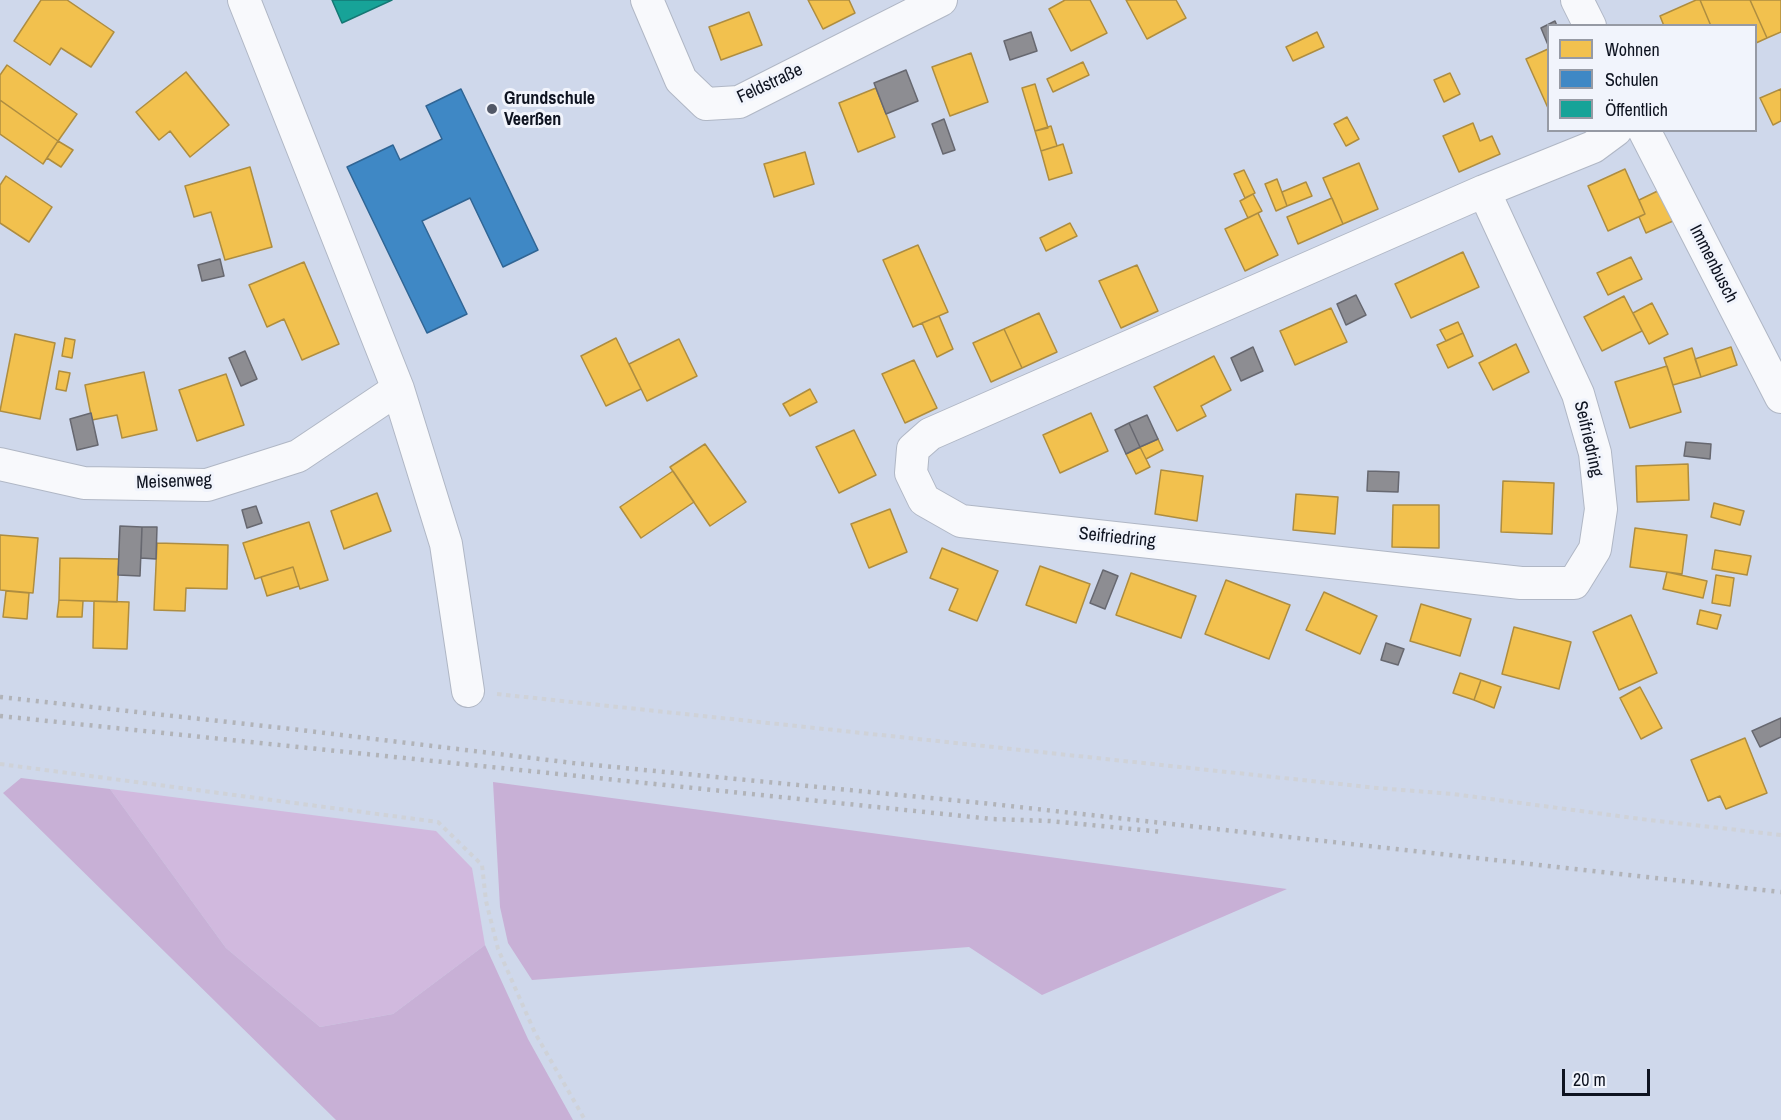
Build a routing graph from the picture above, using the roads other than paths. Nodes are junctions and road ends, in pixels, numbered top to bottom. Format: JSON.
{"nodes":[{"id":1,"x":244,"y":0,"type":"edge"},
{"id":2,"x":646,"y":0,"type":"edge"},
{"id":3,"x":941,"y":0,"type":"edge"},
{"id":4,"x":1577,"y":0,"type":"edge"},
{"id":5,"x":1589,"y":24,"type":"edge"},
{"id":6,"x":1613,"y":132,"type":"edge"},
{"id":7,"x":1645,"y":132,"type":"edge"},
{"id":8,"x":1484,"y":190,"type":"junction"},
{"id":9,"x":398,"y":389,"type":"junction"},
{"id":10,"x":1781,"y":397,"type":"edge"},
{"id":11,"x":0,"y":464,"type":"edge"},
{"id":12,"x":468,"y":691,"type":"road end"}],
"edges":[{"from":1,"to":9,"type":"street"},
{"from":2,"to":3,"type":"street","name":"Feldstraße"},
{"from":4,"to":5,"type":"street"},
{"from":6,"to":8,"type":"street","name":"Seifriedring"},
{"from":7,"to":10,"type":"street","name":"Immenbusch"},
{"from":8,"to":8,"type":"street","name":"Seifriedring"},
{"from":9,"to":11,"type":"street","name":"Meisenweg"},
{"from":9,"to":12,"type":"street"}]}
